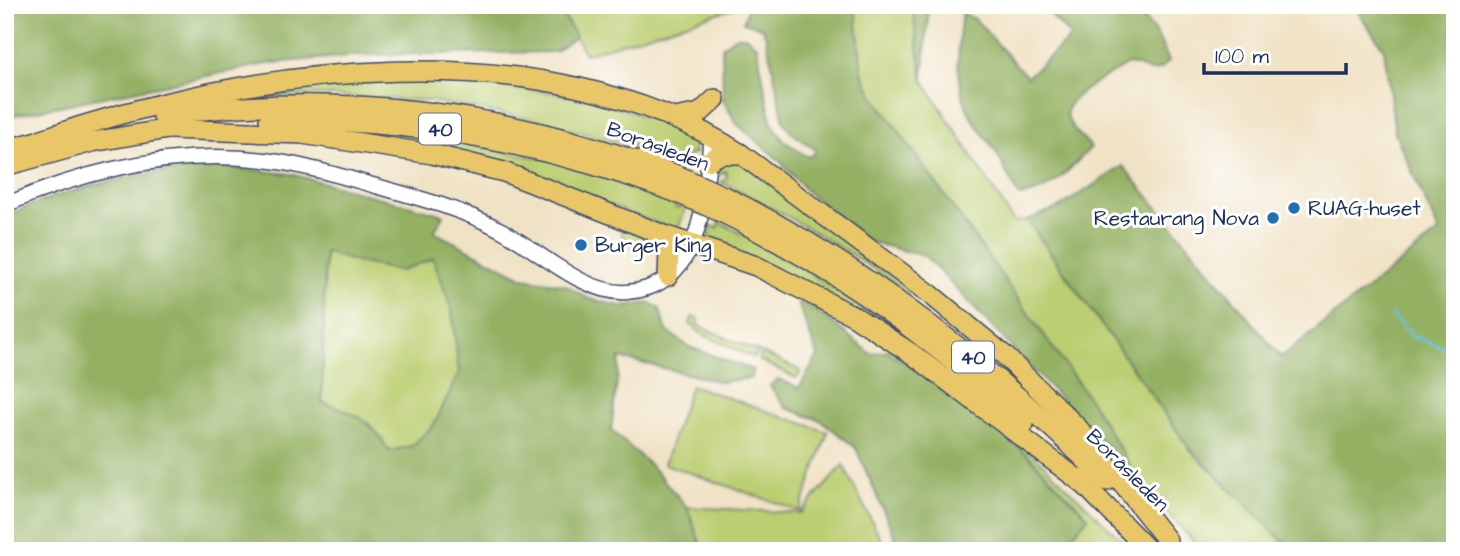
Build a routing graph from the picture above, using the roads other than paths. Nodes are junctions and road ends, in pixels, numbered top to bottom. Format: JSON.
{"nodes":[{"id":1,"x":715,"y":99,"type":"dead end"},
{"id":2,"x":675,"y":118,"type":"junction"},
{"id":3,"x":169,"y":129,"type":"junction"},
{"id":4,"x":711,"y":135,"type":"junction"},
{"id":5,"x":39,"y":140,"type":"junction"},
{"id":6,"x":5,"y":150,"type":"edge"},
{"id":7,"x":741,"y":154,"type":"junction"},
{"id":8,"x":708,"y":160,"type":"junction"},
{"id":9,"x":5,"y":166,"type":"edge"},
{"id":10,"x":677,"y":184,"type":"junction"},
{"id":11,"x":5,"y":205,"type":"edge"},
{"id":12,"x":726,"y":205,"type":"junction"},
{"id":13,"x":661,"y":234,"type":"junction"},
{"id":14,"x":694,"y":244,"type":"junction"},
{"id":15,"x":668,"y":276,"type":"junction"},
{"id":16,"x":1085,"y":485,"type":"junction"},
{"id":17,"x":1172,"y":546,"type":"edge"},
{"id":18,"x":1149,"y":551,"type":"edge"}],
"edges":[{"from":1,"to":2,"type":"highway"},
{"from":2,"to":4,"type":"highway"},
{"from":2,"to":5,"type":"highway"},
{"from":3,"to":9,"type":"highway","name":"Boråsleden","number":"40"},
{"from":3,"to":10,"type":"highway","name":"Boråsleden","number":"40"},
{"from":3,"to":13,"type":"highway"},
{"from":4,"to":7,"type":"highway"},
{"from":4,"to":8,"type":"street"},
{"from":5,"to":6,"type":"highway","name":"Boråsleden","number":"40"},
{"from":5,"to":10,"type":"highway","name":"Boråsleden","number":"40"},
{"from":7,"to":8,"type":"highway"},
{"from":7,"to":17,"type":"highway"},
{"from":8,"to":14,"type":"street"},
{"from":10,"to":12,"type":"highway","name":"Boråsleden","number":"40","bridge":true},
{"from":11,"to":15,"type":"street"},
{"from":12,"to":16,"type":"highway","name":"Boråsleden","number":"40"},
{"from":12,"to":17,"type":"highway","name":"Boråsleden","number":"40"},
{"from":13,"to":14,"type":"highway"},
{"from":13,"to":15,"type":"highway"},
{"from":14,"to":15,"type":"street"},
{"from":14,"to":16,"type":"highway"},
{"from":16,"to":18,"type":"highway","name":"Boråsleden","number":"40"}]}
